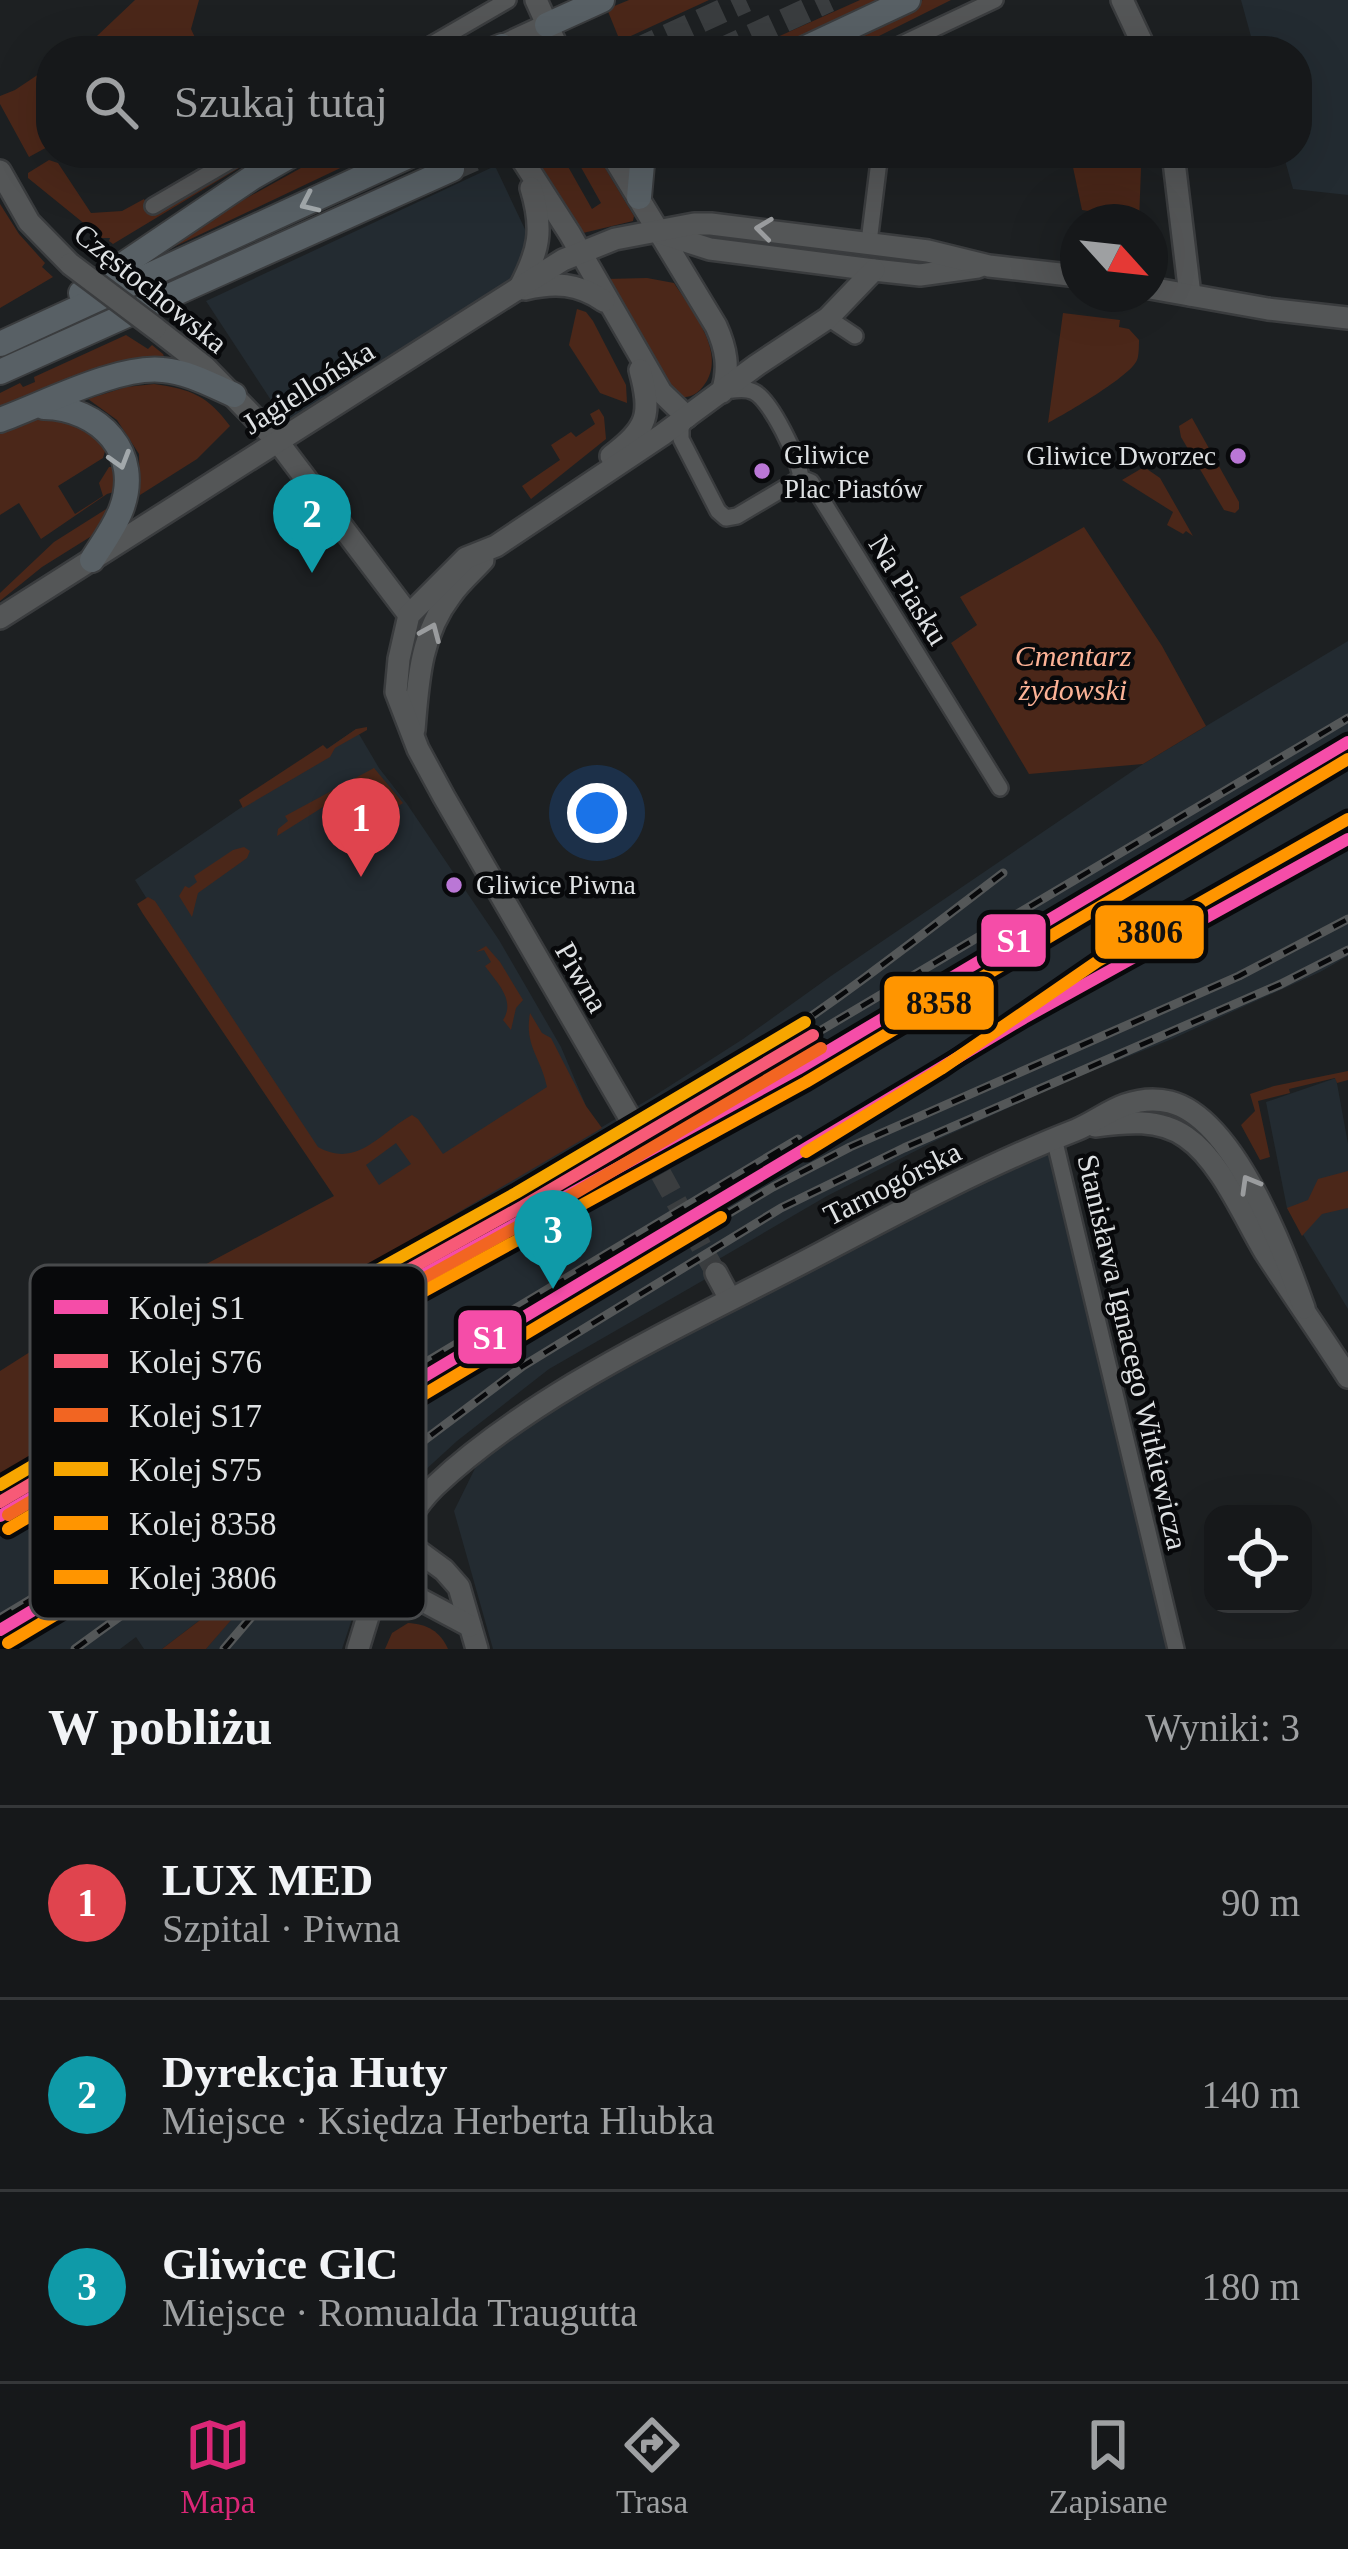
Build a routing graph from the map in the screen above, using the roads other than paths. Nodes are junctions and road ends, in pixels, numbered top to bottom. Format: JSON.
{"nodes":[{"id":1,"x":508,"y":0,"type":"edge"},
{"id":2,"x":536,"y":0,"type":"edge"},
{"id":3,"x":602,"y":0,"type":"edge"},
{"id":4,"x":908,"y":0,"type":"edge"},
{"id":5,"x":995,"y":0,"type":"edge"},
{"id":6,"x":1121,"y":0,"type":"edge"},
{"id":7,"x":547,"y":25,"type":"junction"},
{"id":8,"x":446,"y":36,"type":"edge"},
{"id":9,"x":524,"y":36,"type":"edge"},
{"id":10,"x":552,"y":36,"type":"edge"},
{"id":11,"x":831,"y":36,"type":"edge"},
{"id":12,"x":919,"y":36,"type":"edge"},
{"id":13,"x":1139,"y":36,"type":"edge"},
{"id":14,"x":218,"y":168,"type":"edge"},
{"id":15,"x":269,"y":168,"type":"edge"},
{"id":16,"x":382,"y":168,"type":"edge"},
{"id":17,"x":524,"y":168,"type":"edge"},
{"id":18,"x":527,"y":168,"type":"edge"},
{"id":19,"x":621,"y":168,"type":"edge"},
{"id":20,"x":642,"y":168,"type":"edge"},
{"id":21,"x":878,"y":168,"type":"edge"},
{"id":22,"x":1175,"y":168,"type":"edge"},
{"id":23,"x":452,"y":169,"type":"tunnel mouth"},
{"id":24,"x":0,"y":171,"type":"edge"},
{"id":25,"x":639,"y":197,"type":"junction"},
{"id":26,"x":153,"y":206,"type":"dead end"},
{"id":27,"x":659,"y":233,"type":"junction"},
{"id":28,"x":869,"y":242,"type":"junction"},
{"id":29,"x":580,"y":251,"type":"junction"},
{"id":30,"x":989,"y":266,"type":"junction"},
{"id":31,"x":874,"y":270,"type":"junction"},
{"id":32,"x":1060,"y":274,"type":"edge"},
{"id":33,"x":519,"y":290,"type":"junction"},
{"id":34,"x":1168,"y":291,"type":"edge"},
{"id":35,"x":1190,"y":295,"type":"junction"},
{"id":36,"x":609,"y":304,"type":"junction"},
{"id":37,"x":828,"y":318,"type":"junction"},
{"id":38,"x":1348,"y":318,"type":"edge"},
{"id":39,"x":855,"y":336,"type":"dead end"},
{"id":40,"x":10,"y":339,"type":"edge"},
{"id":41,"x":636,"y":352,"type":"junction"},
{"id":42,"x":0,"y":372,"type":"edge"},
{"id":43,"x":722,"y":392,"type":"junction"},
{"id":44,"x":234,"y":395,"type":"junction"},
{"id":45,"x":36,"y":407,"type":"junction"},
{"id":46,"x":687,"y":417,"type":"junction"},
{"id":47,"x":0,"y":420,"type":"edge"},
{"id":48,"x":278,"y":442,"type":"junction"},
{"id":49,"x":801,"y":478,"type":"junction"},
{"id":50,"x":547,"y":511,"type":"junction"},
{"id":51,"x":496,"y":546,"type":"junction"},
{"id":52,"x":92,"y":560,"type":"junction"},
{"id":53,"x":409,"y":615,"type":"junction"},
{"id":54,"x":0,"y":618,"type":"edge"},
{"id":55,"x":413,"y":738,"type":"junction"},
{"id":56,"x":1000,"y":788,"type":"dead end"},
{"id":57,"x":631,"y":1120,"type":"tunnel mouth"},
{"id":58,"x":1054,"y":1138,"type":"junction"},
{"id":59,"x":716,"y":1273,"type":"tunnel mouth"},
{"id":60,"x":730,"y":1299,"type":"junction"},
{"id":61,"x":1348,"y":1377,"type":"edge"},
{"id":62,"x":426,"y":1498,"type":"edge"},
{"id":63,"x":426,"y":1557,"type":"edge"},
{"id":64,"x":426,"y":1602,"type":"edge"},
{"id":65,"x":368,"y":1619,"type":"edge"},
{"id":66,"x":470,"y":1626,"type":"junction"},
{"id":67,"x":358,"y":1649,"type":"edge"},
{"id":68,"x":477,"y":1649,"type":"edge"},
{"id":69,"x":1175,"y":1649,"type":"edge"}],
"edges":[{"from":1,"to":8,"type":"street"},
{"from":2,"to":7,"type":"main road"},
{"from":3,"to":7,"type":"main road"},
{"from":4,"to":11,"type":"main road"},
{"from":5,"to":12,"type":"street"},
{"from":6,"to":13,"type":"main road"},
{"from":7,"to":9,"type":"main road"},
{"from":7,"to":10,"type":"main road"},
{"from":14,"to":26,"type":"street"},
{"from":15,"to":40,"type":"main road"},
{"from":16,"to":40,"type":"main road","one_way":true},
{"from":17,"to":33,"type":"main road"},
{"from":18,"to":29,"type":"main road"},
{"from":19,"to":25,"type":"main road"},
{"from":20,"to":25,"type":"main road"},
{"from":21,"to":28,"type":"street"},
{"from":22,"to":35,"type":"main road"},
{"from":23,"to":42,"type":"main road"},
{"from":24,"to":44,"type":"main road","name":"Częstochowska","bridge":true},
{"from":25,"to":27,"type":"main road"},
{"from":28,"to":27,"type":"main road","name":"Jagiellońska","one_way":true},
{"from":27,"to":29,"type":"main road","name":"Jagiellońska"},
{"from":27,"to":31,"type":"main road"},
{"from":27,"to":43,"type":"main road"},
{"from":28,"to":30,"type":"main road","name":"Jagiellońska"},
{"from":29,"to":33,"type":"main road","name":"Jagiellońska"},
{"from":29,"to":36,"type":"main road"},
{"from":30,"to":31,"type":"main road"},
{"from":30,"to":32,"type":"main road"},
{"from":31,"to":37,"type":"main road"},
{"from":33,"to":36,"type":"main road"},
{"from":33,"to":48,"type":"main road","name":"Jagiellońska"},
{"from":34,"to":35,"type":"main road"},
{"from":35,"to":38,"type":"main road"},
{"from":36,"to":41,"type":"main road"},
{"from":37,"to":39,"type":"street"},
{"from":37,"to":43,"type":"main road"},
{"from":41,"to":46,"type":"main road"},
{"from":41,"to":50,"type":"main road"},
{"from":43,"to":46,"type":"main road"},
{"from":43,"to":49,"type":"street","name":"Na Piasku"},
{"from":44,"to":45,"type":"main road"},
{"from":44,"to":48,"type":"main road","name":"Częstochowska"},
{"from":45,"to":47,"type":"main road"},
{"from":45,"to":52,"type":"main road","one_way":true},
{"from":46,"to":49,"type":"street"},
{"from":46,"to":50,"type":"main road"},
{"from":48,"to":52,"type":"main road","name":"Jagiellońska"},
{"from":48,"to":53,"type":"main road","name":"Częstochowska"},
{"from":49,"to":56,"type":"street","name":"Na Piasku"},
{"from":50,"to":51,"type":"main road"},
{"from":51,"to":53,"type":"main road"},
{"from":55,"to":51,"type":"main road","one_way":true},
{"from":52,"to":54,"type":"main road","name":"Jagiellońska"},
{"from":53,"to":55,"type":"main road","name":"Piwna"},
{"from":55,"to":57,"type":"main road","name":"Piwna"},
{"from":58,"to":60,"type":"main road","name":"Tarnogórska"},
{"from":58,"to":61,"type":"main road","name":"Tarnogórska"},
{"from":58,"to":69,"type":"street","name":"Stanisława Ignacego Witkiewicza"},
{"from":59,"to":60,"type":"main road"},
{"from":60,"to":62,"type":"main road","name":"Tarnogórska"},
{"from":63,"to":66,"type":"main road"},
{"from":64,"to":66,"type":"main road"},
{"from":65,"to":67,"type":"main road","name":"Tarnogórska"},
{"from":66,"to":68,"type":"main road"}]}
